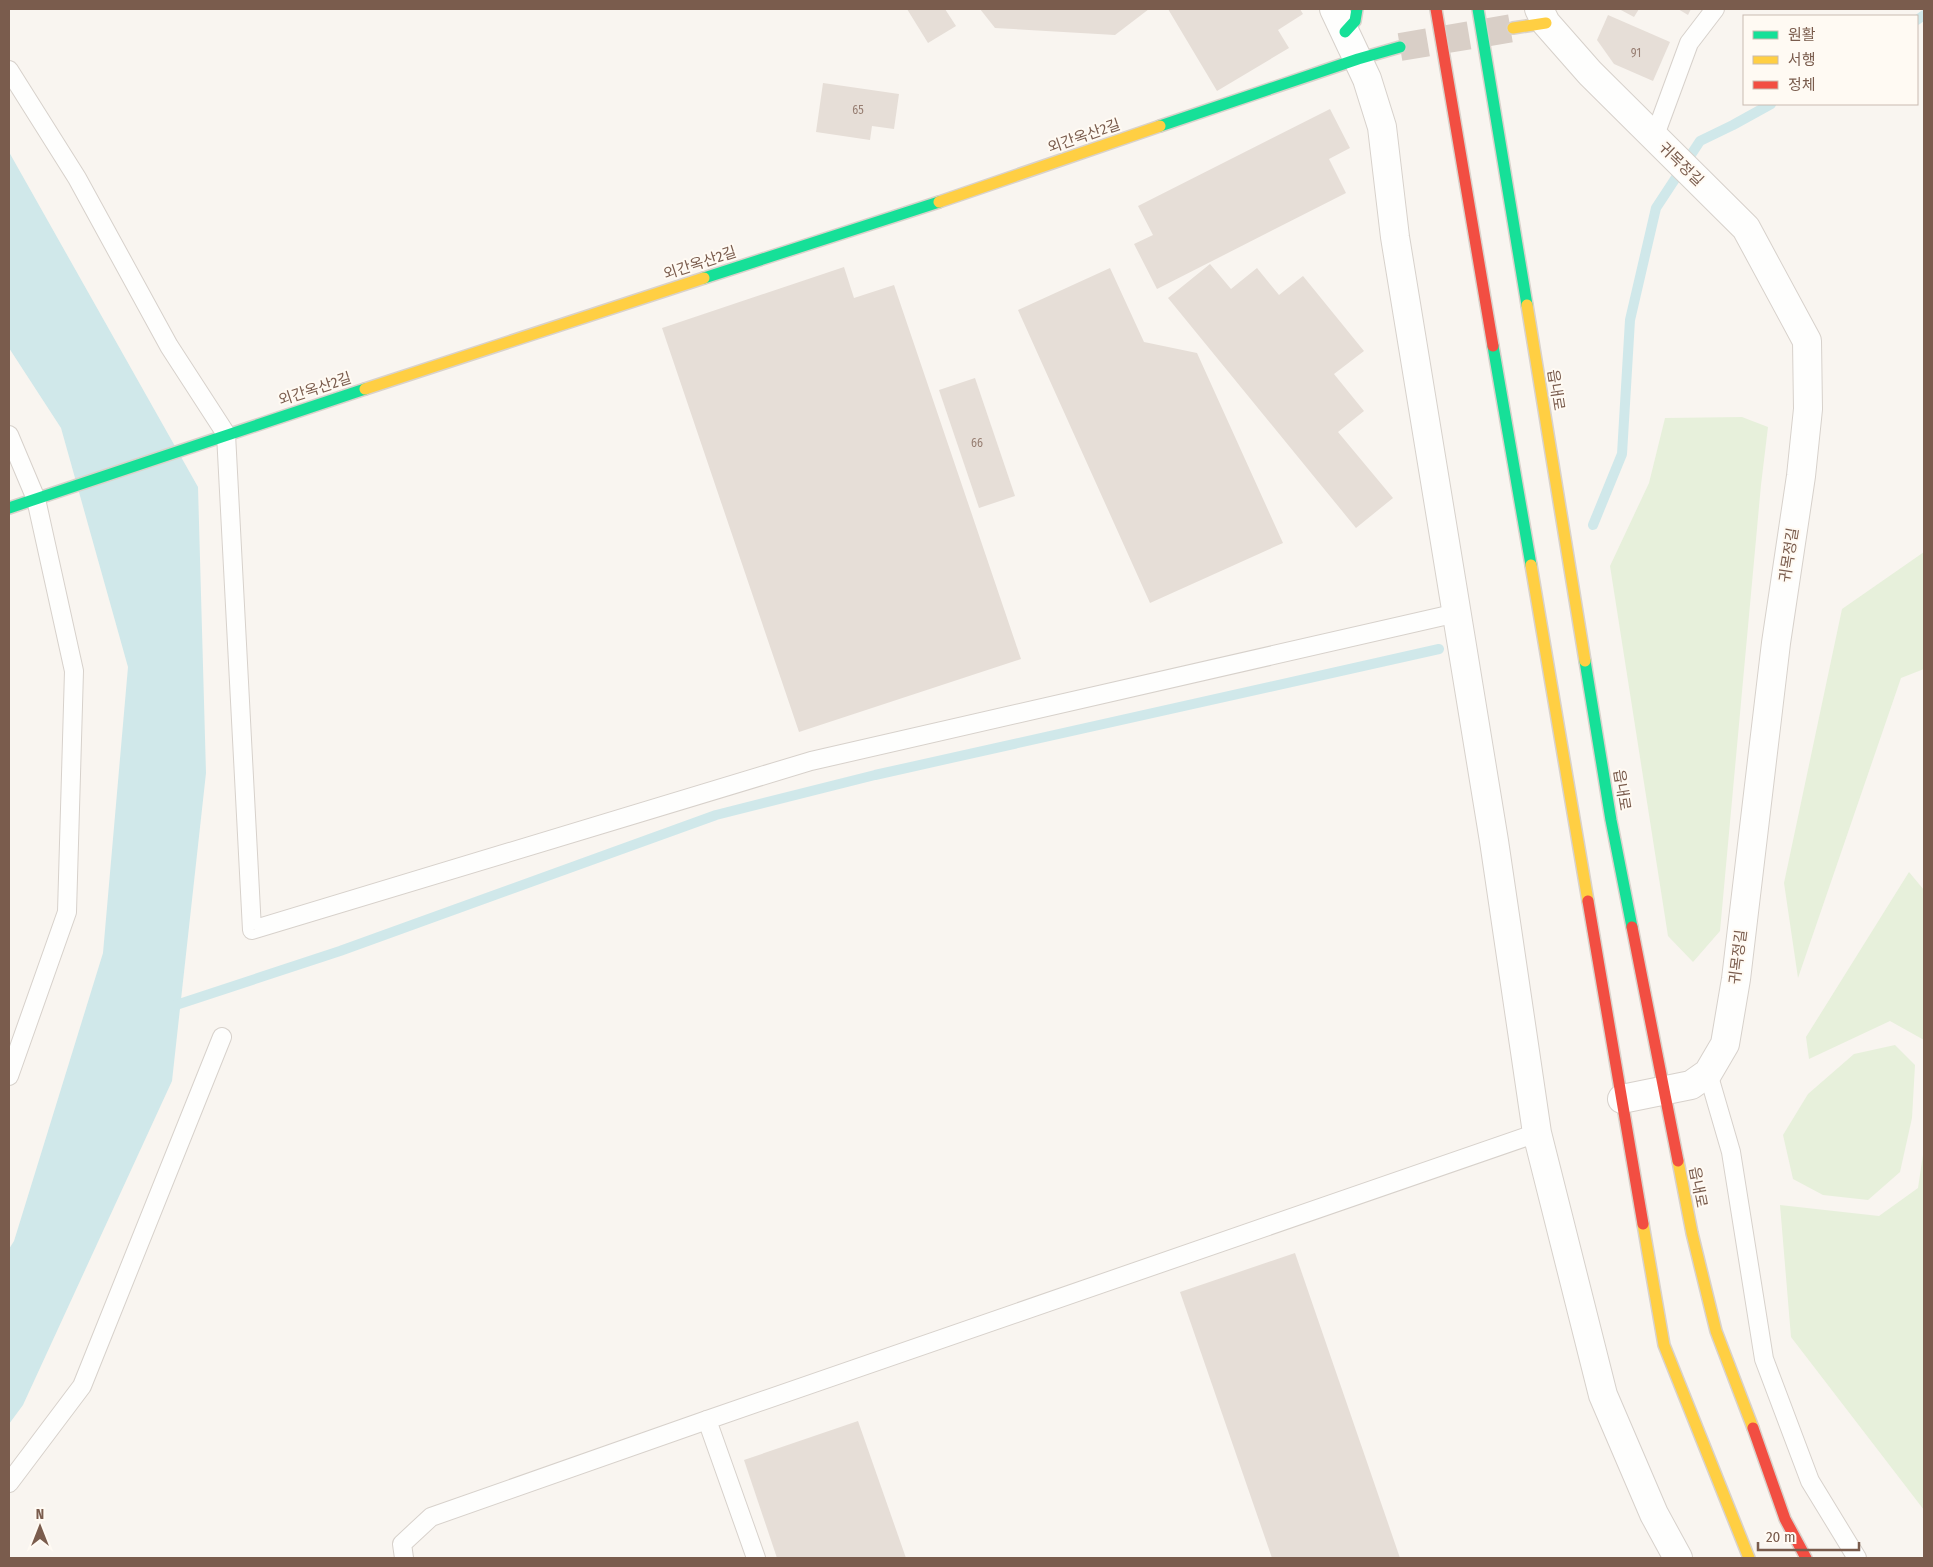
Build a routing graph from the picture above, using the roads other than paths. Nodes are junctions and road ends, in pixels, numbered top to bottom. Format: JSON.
{"nodes":[{"id":1,"x":1424,"y":9,"type":"edge"},
{"id":2,"x":1436,"y":9,"type":"edge"},
{"id":3,"x":1478,"y":9,"type":"edge"},
{"id":4,"x":1716,"y":9,"type":"edge"},
{"id":5,"x":1345,"y":16,"type":"edge"},
{"id":6,"x":1542,"y":16,"type":"edge"},
{"id":7,"x":1513,"y":28,"type":"tunnel mouth"},
{"id":8,"x":1400,"y":47,"type":"tunnel mouth"},
{"id":9,"x":1444,"y":56,"type":"junction"},
{"id":10,"x":1358,"y":59,"type":"junction"},
{"id":11,"x":9,"y":70,"type":"edge"},
{"id":12,"x":1654,"y":138,"type":"junction"},
{"id":13,"x":226,"y":434,"type":"junction"},
{"id":14,"x":9,"y":435,"type":"edge"},
{"id":15,"x":36,"y":499,"type":"junction"},
{"id":16,"x":9,"y":508,"type":"edge"},
{"id":17,"x":1456,"y":613,"type":"junction"},
{"id":18,"x":222,"y":1037,"type":"dead end"},
{"id":19,"x":1708,"y":1073,"type":"junction"},
{"id":20,"x":9,"y":1076,"type":"edge"},
{"id":21,"x":1664,"y":1090,"type":"junction"},
{"id":22,"x":1622,"y":1100,"type":"junction"},
{"id":23,"x":1537,"y":1133,"type":"junction"},
{"id":24,"x":707,"y":1420,"type":"junction"},
{"id":25,"x":9,"y":1483,"type":"edge"},
{"id":26,"x":404,"y":1558,"type":"edge"},
{"id":27,"x":756,"y":1558,"type":"edge"},
{"id":28,"x":1678,"y":1558,"type":"edge"},
{"id":29,"x":1749,"y":1558,"type":"edge"},
{"id":30,"x":1806,"y":1558,"type":"edge"},
{"id":31,"x":1857,"y":1558,"type":"edge"}],
"edges":[{"from":1,"to":9,"type":"street"},
{"from":2,"to":9,"type":"street"},
{"from":3,"to":21,"type":"street","name":"읍내로"},
{"from":4,"to":12,"type":"lane","name":"귀목정길"},
{"from":5,"to":10,"type":"street"},
{"from":6,"to":7,"type":"street"},
{"from":6,"to":12,"type":"street"},
{"from":8,"to":10,"type":"street","name":"외간옥산2길"},
{"from":9,"to":22,"type":"street"},
{"from":10,"to":13,"type":"street","name":"외간옥산2길"},
{"from":10,"to":17,"type":"street"},
{"from":11,"to":13,"type":"lane"},
{"from":12,"to":19,"type":"street","name":"귀목정길"},
{"from":13,"to":15,"type":"street","name":"외간옥산2길"},
{"from":13,"to":17,"type":"lane"},
{"from":14,"to":15,"type":"lane"},
{"from":15,"to":16,"type":"street","name":"외간옥산2길"},
{"from":15,"to":20,"type":"lane"},
{"from":17,"to":23,"type":"street"},
{"from":18,"to":25,"type":"lane"},
{"from":19,"to":21,"type":"street","name":"귀목정길"},
{"from":19,"to":31,"type":"lane"},
{"from":21,"to":22,"type":"street","name":"귀목정길"},
{"from":21,"to":30,"type":"street","name":"읍내로"},
{"from":22,"to":29,"type":"street"},
{"from":23,"to":24,"type":"lane"},
{"from":23,"to":28,"type":"street"},
{"from":24,"to":26,"type":"lane"},
{"from":24,"to":27,"type":"lane"}]}
